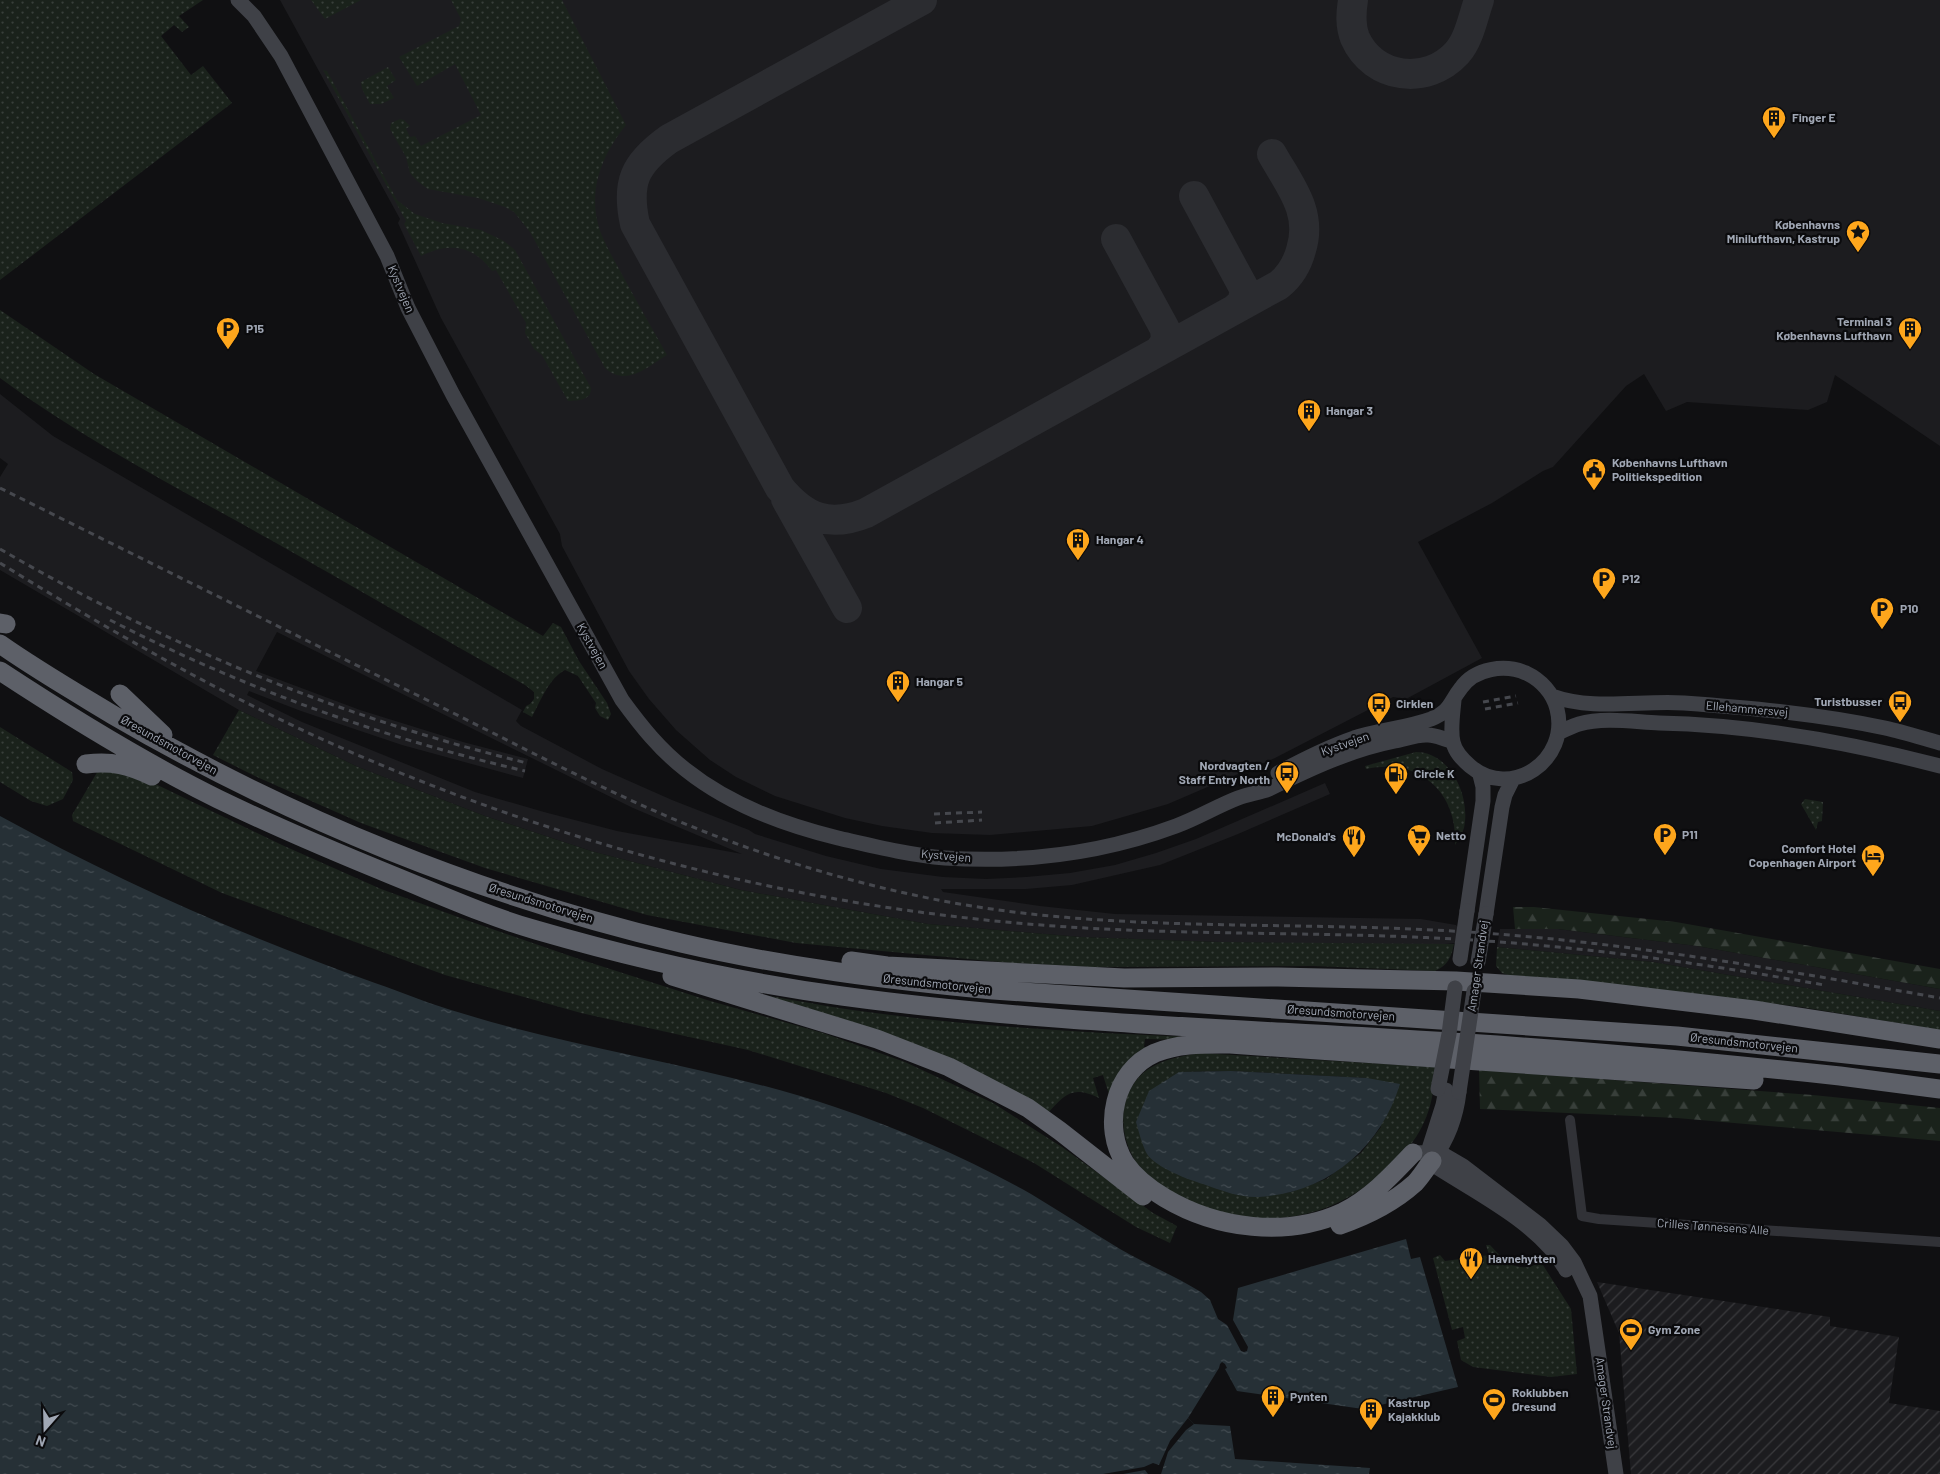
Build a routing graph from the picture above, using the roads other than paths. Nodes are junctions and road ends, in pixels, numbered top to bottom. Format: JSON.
{"nodes":[{"id":1,"x":238,"y":0,"type":"edge"},
{"id":2,"x":0,"y":644,"type":"edge"},
{"id":3,"x":0,"y":672,"type":"edge"},
{"id":4,"x":120,"y":694,"type":"dead end"},
{"id":5,"x":1552,"y":696,"type":"junction"},
{"id":6,"x":1454,"y":700,"type":"junction"},
{"id":7,"x":1558,"y":733,"type":"junction"},
{"id":8,"x":1453,"y":741,"type":"junction"},
{"id":9,"x":1940,"y":743,"type":"edge"},
{"id":10,"x":195,"y":760,"type":"junction"},
{"id":11,"x":86,"y":764,"type":"dead end"},
{"id":12,"x":1940,"y":766,"type":"edge"},
{"id":13,"x":1480,"y":775,"type":"junction"},
{"id":14,"x":1513,"y":779,"type":"junction"},
{"id":15,"x":198,"y":788,"type":"junction"},
{"id":16,"x":1239,"y":797,"type":"junction"},
{"id":17,"x":615,"y":925,"type":"junction"},
{"id":18,"x":531,"y":929,"type":"junction"},
{"id":19,"x":1465,"y":986,"type":"junction"},
{"id":20,"x":1940,"y":1039,"type":"edge"},
{"id":21,"x":1940,"y":1064,"type":"edge"},
{"id":22,"x":1937,"y":1089,"type":"edge"},
{"id":23,"x":1448,"y":1091,"type":"junction"},
{"id":24,"x":1570,"y":1120,"type":"dead end"},
{"id":25,"x":1428,"y":1155,"type":"junction"},
{"id":26,"x":1940,"y":1242,"type":"edge"},
{"id":27,"x":1616,"y":1474,"type":"edge"}],
"edges":[{"from":1,"to":16,"type":"street","name":"Kystvejen"},
{"from":2,"to":10,"type":"highway","name":"Øresundsmotorvejen"},
{"from":3,"to":15,"type":"highway","name":"Øresundsmotorvejen"},
{"from":4,"to":10,"type":"highway"},
{"from":5,"to":6,"type":"street"},
{"from":5,"to":7,"type":"street"},
{"from":5,"to":9,"type":"street","name":"Ellehammersvej"},
{"from":6,"to":8,"type":"street"},
{"from":6,"to":16,"type":"street","name":"Kystvejen"},
{"from":7,"to":12,"type":"street","name":"Ellehammersvej"},
{"from":7,"to":14,"type":"street"},
{"from":8,"to":13,"type":"street"},
{"from":8,"to":16,"type":"street","name":"Kystvejen"},
{"from":10,"to":17,"type":"highway","name":"Øresundsmotorvejen"},
{"from":11,"to":15,"type":"highway"},
{"from":13,"to":14,"type":"street"},
{"from":13,"to":19,"type":"street","name":"Amager Strandvej","bridge":true},
{"from":14,"to":19,"type":"street","name":"Amager Strandvej","bridge":true},
{"from":15,"to":18,"type":"highway","name":"Øresundsmotorvejen"},
{"from":17,"to":19,"type":"highway"},
{"from":17,"to":21,"type":"highway","name":"Øresundsmotorvejen"},
{"from":18,"to":22,"type":"highway","name":"Øresundsmotorvejen"},
{"from":18,"to":25,"type":"highway"},
{"from":19,"to":20,"type":"highway"},
{"from":19,"to":23,"type":"street","name":"Amager Strandvej","bridge":true},
{"from":19,"to":23,"type":"street","name":"Amager Strandvej","bridge":true},
{"from":22,"to":25,"type":"highway"},
{"from":23,"to":25,"type":"street","name":"Amager Strandvej"},
{"from":23,"to":25,"type":"street","name":"Amager Strandvej"},
{"from":24,"to":26,"type":"street","name":"Crilles Tønnesens Alle"},
{"from":25,"to":27,"type":"street","name":"Amager Strandvej"}]}
